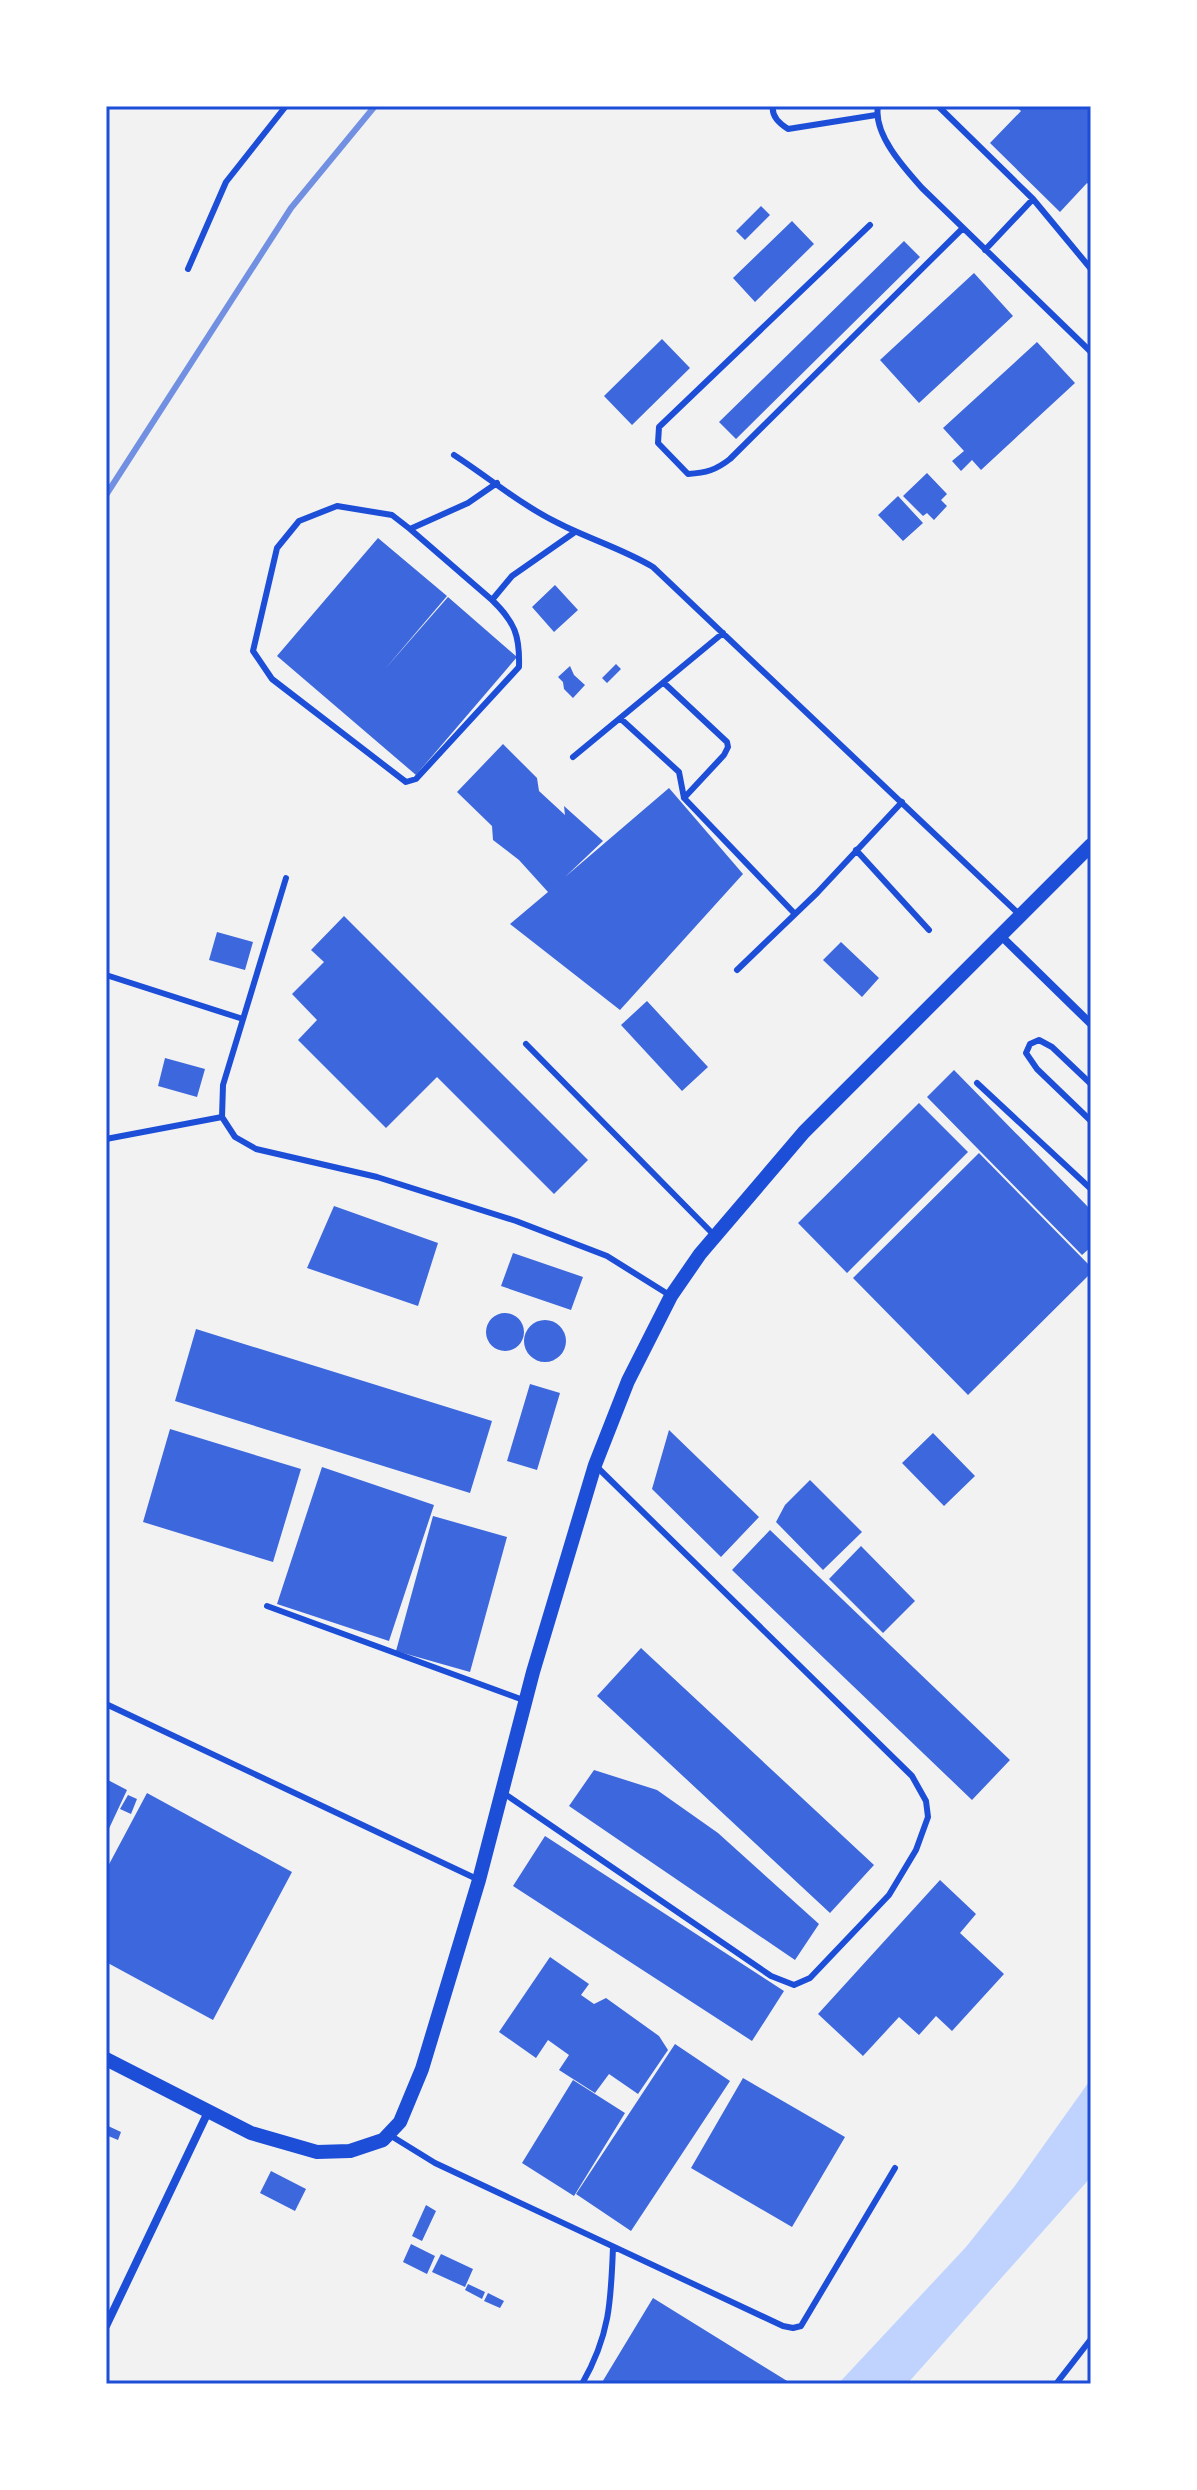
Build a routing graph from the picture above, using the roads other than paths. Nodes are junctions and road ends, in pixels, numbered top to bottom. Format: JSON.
{"nodes":[{"id":1,"x":286,"y":106,"type":"edge"},
{"id":2,"x":773,"y":106,"type":"edge"},
{"id":3,"x":878,"y":106,"type":"edge"},
{"id":4,"x":938,"y":106,"type":"edge"},
{"id":5,"x":876,"y":115,"type":"junction"},
{"id":6,"x":1033,"y":199,"type":"junction"},
{"id":7,"x":870,"y":225,"type":"dead end"},
{"id":8,"x":963,"y":228,"type":"junction"},
{"id":9,"x":985,"y":250,"type":"junction"},
{"id":10,"x":188,"y":269,"type":"dead end"},
{"id":11,"x":1091,"y":269,"type":"edge"},
{"id":12,"x":1091,"y":352,"type":"edge"},
{"id":13,"x":454,"y":455,"type":"dead end"},
{"id":14,"x":497,"y":483,"type":"junction"},
{"id":15,"x":410,"y":529,"type":"junction"},
{"id":16,"x":575,"y":532,"type":"junction"},
{"id":17,"x":492,"y":600,"type":"junction"},
{"id":18,"x":723,"y":633,"type":"junction"},
{"id":19,"x":664,"y":683,"type":"junction"},
{"id":20,"x":621,"y":719,"type":"junction"},
{"id":21,"x":573,"y":757,"type":"dead end"},
{"id":22,"x":684,"y":798,"type":"junction"},
{"id":23,"x":902,"y":802,"type":"junction"},
{"id":24,"x":1091,"y":845,"type":"edge"},
{"id":25,"x":856,"y":850,"type":"junction"},
{"id":26,"x":286,"y":878,"type":"dead end"},
{"id":27,"x":795,"y":914,"type":"junction"},
{"id":28,"x":1021,"y":916,"type":"junction"},
{"id":29,"x":929,"y":930,"type":"dead end"},
{"id":30,"x":1001,"y":936,"type":"junction"},
{"id":31,"x":737,"y":970,"type":"dead end"},
{"id":32,"x":106,"y":975,"type":"edge"},
{"id":33,"x":243,"y":1019,"type":"junction"},
{"id":34,"x":1091,"y":1024,"type":"edge"},
{"id":35,"x":526,"y":1044,"type":"dead end"},
{"id":36,"x":977,"y":1083,"type":"dead end"},
{"id":37,"x":1091,"y":1084,"type":"edge"},
{"id":38,"x":222,"y":1117,"type":"junction"},
{"id":39,"x":1091,"y":1121,"type":"edge"},
{"id":40,"x":106,"y":1139,"type":"edge"},
{"id":41,"x":1091,"y":1189,"type":"edge"},
{"id":42,"x":715,"y":1236,"type":"junction"},
{"id":43,"x":671,"y":1296,"type":"junction"},
{"id":44,"x":595,"y":1465,"type":"junction"},
{"id":45,"x":267,"y":1606,"type":"dead end"},
{"id":46,"x":526,"y":1701,"type":"junction"},
{"id":47,"x":106,"y":1704,"type":"edge"},
{"id":48,"x":502,"y":1792,"type":"junction"},
{"id":49,"x":479,"y":1880,"type":"junction"},
{"id":50,"x":106,"y":2059,"type":"edge"},
{"id":51,"x":208,"y":2112,"type":"junction"},
{"id":52,"x":388,"y":2134,"type":"junction"},
{"id":53,"x":895,"y":2168,"type":"dead end"},
{"id":54,"x":613,"y":2247,"type":"junction"},
{"id":55,"x":106,"y":2326,"type":"edge"},
{"id":56,"x":1091,"y":2339,"type":"edge"},
{"id":57,"x":582,"y":2384,"type":"edge"},
{"id":58,"x":1056,"y":2384,"type":"edge"}],
"edges":[{"from":1,"to":10,"type":"lane"},
{"from":2,"to":5,"type":"lane"},
{"from":3,"to":5,"type":"lane"},
{"from":4,"to":6,"type":"lane"},
{"from":5,"to":8,"type":"lane"},
{"from":6,"to":9,"type":"lane"},
{"from":6,"to":11,"type":"lane"},
{"from":7,"to":8,"type":"lane"},
{"from":8,"to":9,"type":"lane"},
{"from":9,"to":12,"type":"lane"},
{"from":13,"to":14,"type":"lane"},
{"from":14,"to":15,"type":"lane"},
{"from":14,"to":16,"type":"lane"},
{"from":15,"to":17,"type":"lane"},
{"from":15,"to":17,"type":"lane"},
{"from":16,"to":17,"type":"lane"},
{"from":16,"to":18,"type":"lane"},
{"from":18,"to":19,"type":"lane"},
{"from":18,"to":23,"type":"lane"},
{"from":19,"to":20,"type":"lane"},
{"from":19,"to":22,"type":"lane"},
{"from":20,"to":21,"type":"lane"},
{"from":20,"to":22,"type":"lane"},
{"from":22,"to":27,"type":"lane"},
{"from":23,"to":25,"type":"lane"},
{"from":23,"to":28,"type":"lane"},
{"from":24,"to":28,"type":"street"},
{"from":25,"to":27,"type":"lane"},
{"from":25,"to":29,"type":"lane"},
{"from":26,"to":33,"type":"lane"},
{"from":27,"to":31,"type":"lane"},
{"from":28,"to":30,"type":"street"},
{"from":30,"to":34,"type":"street"},
{"from":30,"to":42,"type":"street"},
{"from":32,"to":33,"type":"lane"},
{"from":33,"to":38,"type":"lane"},
{"from":35,"to":42,"type":"lane"},
{"from":36,"to":41,"type":"lane"},
{"from":37,"to":39,"type":"lane"},
{"from":38,"to":40,"type":"lane"},
{"from":38,"to":43,"type":"lane"},
{"from":42,"to":43,"type":"street"},
{"from":43,"to":44,"type":"street"},
{"from":44,"to":46,"type":"street"},
{"from":44,"to":48,"type":"lane"},
{"from":45,"to":46,"type":"lane"},
{"from":46,"to":48,"type":"street"},
{"from":47,"to":49,"type":"lane"},
{"from":48,"to":49,"type":"street"},
{"from":49,"to":52,"type":"street"},
{"from":50,"to":51,"type":"street"},
{"from":51,"to":52,"type":"street"},
{"from":51,"to":55,"type":"street"},
{"from":52,"to":54,"type":"lane"},
{"from":53,"to":54,"type":"lane"},
{"from":54,"to":57,"type":"lane"},
{"from":56,"to":58,"type":"lane"}]}
